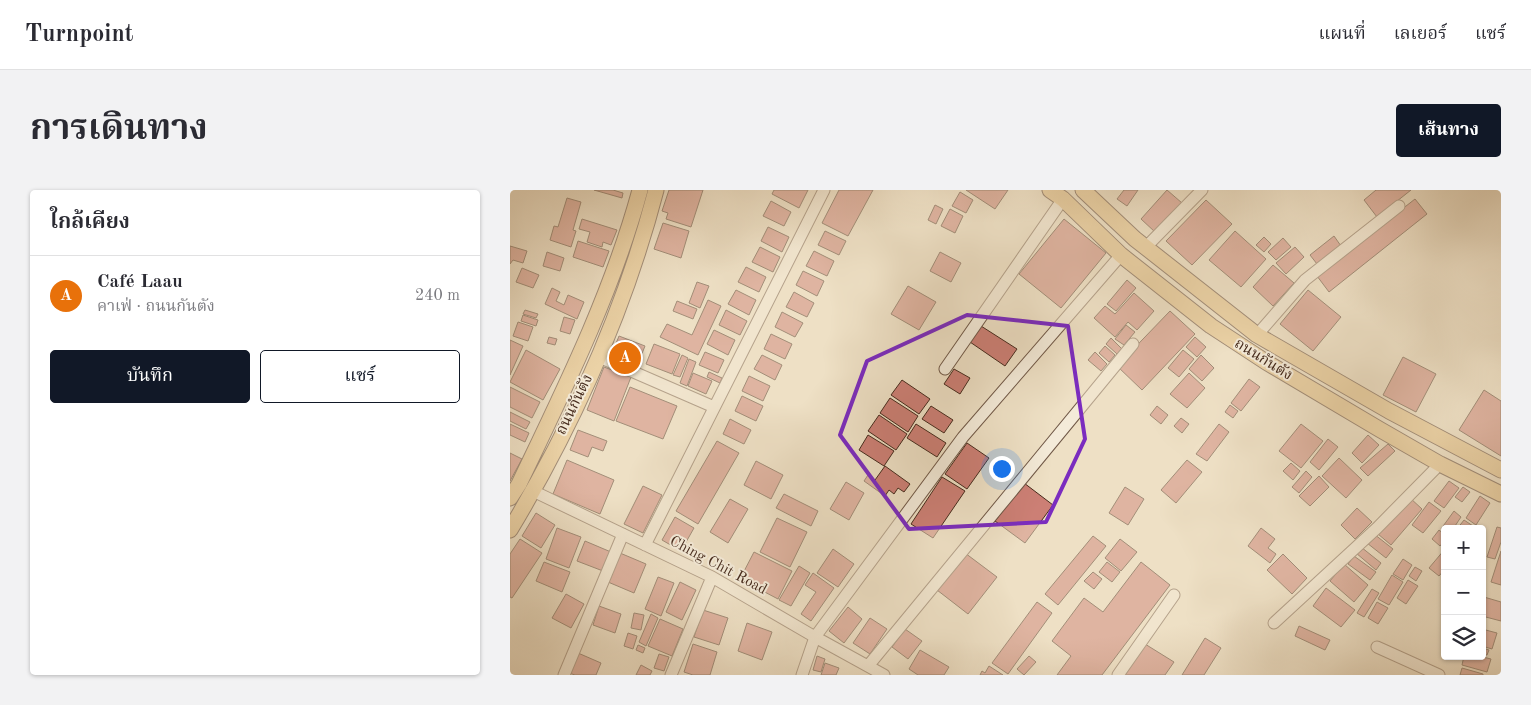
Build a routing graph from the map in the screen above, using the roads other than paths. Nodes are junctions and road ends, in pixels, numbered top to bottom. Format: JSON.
{"nodes":[{"id":1,"x":640,"y":190,"type":"edge"},
{"id":2,"x":656,"y":190,"type":"edge"},
{"id":3,"x":824,"y":190,"type":"edge"},
{"id":4,"x":1050,"y":190,"type":"edge"},
{"id":5,"x":1083,"y":190,"type":"edge"},
{"id":6,"x":1202,"y":190,"type":"edge"},
{"id":7,"x":1062,"y":199,"type":"junction"},
{"id":8,"x":1399,"y":206,"type":"dead end"},
{"id":9,"x":1140,"y":243,"type":"junction"},
{"id":10,"x":1121,"y":255,"type":"junction"},
{"id":11,"x":592,"y":327,"type":"junction"},
{"id":12,"x":608,"y":334,"type":"junction"},
{"id":13,"x":1257,"y":335,"type":"junction"},
{"id":14,"x":1133,"y":344,"type":"dead end"},
{"id":15,"x":599,"y":357,"type":"junction"},
{"id":16,"x":945,"y":369,"type":"dead end"},
{"id":17,"x":1317,"y":369,"type":"junction"},
{"id":18,"x":1306,"y":386,"type":"junction"},
{"id":19,"x":714,"y":406,"type":"junction"},
{"id":20,"x":1486,"y":463,"type":"junction"},
{"id":21,"x":1440,"y":464,"type":"junction"},
{"id":22,"x":1501,"y":470,"type":"edge"},
{"id":23,"x":1474,"y":481,"type":"junction"},
{"id":24,"x":519,"y":484,"type":"junction"},
{"id":25,"x":533,"y":491,"type":"junction"},
{"id":26,"x":1501,"y":494,"type":"edge"},
{"id":27,"x":510,"y":498,"type":"edge"},
{"id":28,"x":510,"y":530,"type":"edge"},
{"id":29,"x":624,"y":534,"type":"junction"},
{"id":30,"x":645,"y":544,"type":"junction"},
{"id":31,"x":712,"y":577,"type":"junction"},
{"id":32,"x":1174,"y":595,"type":"dead end"},
{"id":33,"x":1274,"y":623,"type":"dead end"},
{"id":34,"x":815,"y":638,"type":"junction"},
{"id":35,"x":1377,"y":647,"type":"dead end"},
{"id":36,"x":868,"y":666,"type":"junction"},
{"id":37,"x":564,"y":675,"type":"edge"},
{"id":38,"x":671,"y":675,"type":"edge"},
{"id":39,"x":802,"y":675,"type":"edge"},
{"id":40,"x":884,"y":675,"type":"edge"},
{"id":41,"x":1118,"y":675,"type":"edge"},
{"id":42,"x":1439,"y":675,"type":"edge"}],
"edges":[{"from":1,"to":11,"type":"main road","name":"ถนนกันตัง"},
{"from":2,"to":12,"type":"main road","name":"ถนนกันตัง"},
{"from":3,"to":19,"type":"street"},
{"from":4,"to":7,"type":"main road","name":"ถนนกันตัง"},
{"from":5,"to":9,"type":"main road","name":"ถนนกันตัง"},
{"from":6,"to":9,"type":"street"},
{"from":7,"to":10,"type":"main road","name":"ถนนกันตัง"},
{"from":7,"to":16,"type":"street"},
{"from":8,"to":13,"type":"street"},
{"from":9,"to":10,"type":"main road"},
{"from":9,"to":13,"type":"main road","name":"ถนนกันตัง"},
{"from":10,"to":18,"type":"main road","name":"ถนนกันตัง"},
{"from":10,"to":34,"type":"street"},
{"from":11,"to":12,"type":"main road"},
{"from":11,"to":24,"type":"main road","name":"ถนนกันตัง"},
{"from":12,"to":15,"type":"main road","name":"ถนนกันตัง"},
{"from":13,"to":17,"type":"main road","name":"ถนนกันตัง"},
{"from":14,"to":36,"type":"street"},
{"from":15,"to":19,"type":"street"},
{"from":15,"to":25,"type":"main road","name":"ถนนกันตัง"},
{"from":17,"to":18,"type":"main road"},
{"from":17,"to":20,"type":"main road","name":"ถนนกันตัง"},
{"from":18,"to":21,"type":"main road","name":"ถนนกันตัง"},
{"from":19,"to":30,"type":"street"},
{"from":20,"to":22,"type":"main road","name":"ถนนกันตัง"},
{"from":20,"to":23,"type":"main road"},
{"from":21,"to":23,"type":"main road","name":"ถนนกันตัง"},
{"from":21,"to":33,"type":"street"},
{"from":23,"to":26,"type":"main road","name":"ถนนกันตัง"},
{"from":24,"to":25,"type":"main road"},
{"from":24,"to":27,"type":"main road","name":"ถนนกันตัง"},
{"from":25,"to":28,"type":"main road","name":"ถนนกันตัง"},
{"from":25,"to":29,"type":"street","name":"Ching Chit Road"},
{"from":29,"to":30,"type":"street","name":"Ching Chit Road"},
{"from":29,"to":37,"type":"street"},
{"from":30,"to":31,"type":"street","name":"Ching Chit Road"},
{"from":31,"to":34,"type":"street","name":"Ching Chit Road"},
{"from":31,"to":38,"type":"street"},
{"from":32,"to":41,"type":"street"},
{"from":34,"to":36,"type":"street","name":"Ching Chit Road"},
{"from":34,"to":39,"type":"street"},
{"from":35,"to":42,"type":"street"},
{"from":36,"to":40,"type":"street","name":"Ching Chit Road"}]}
